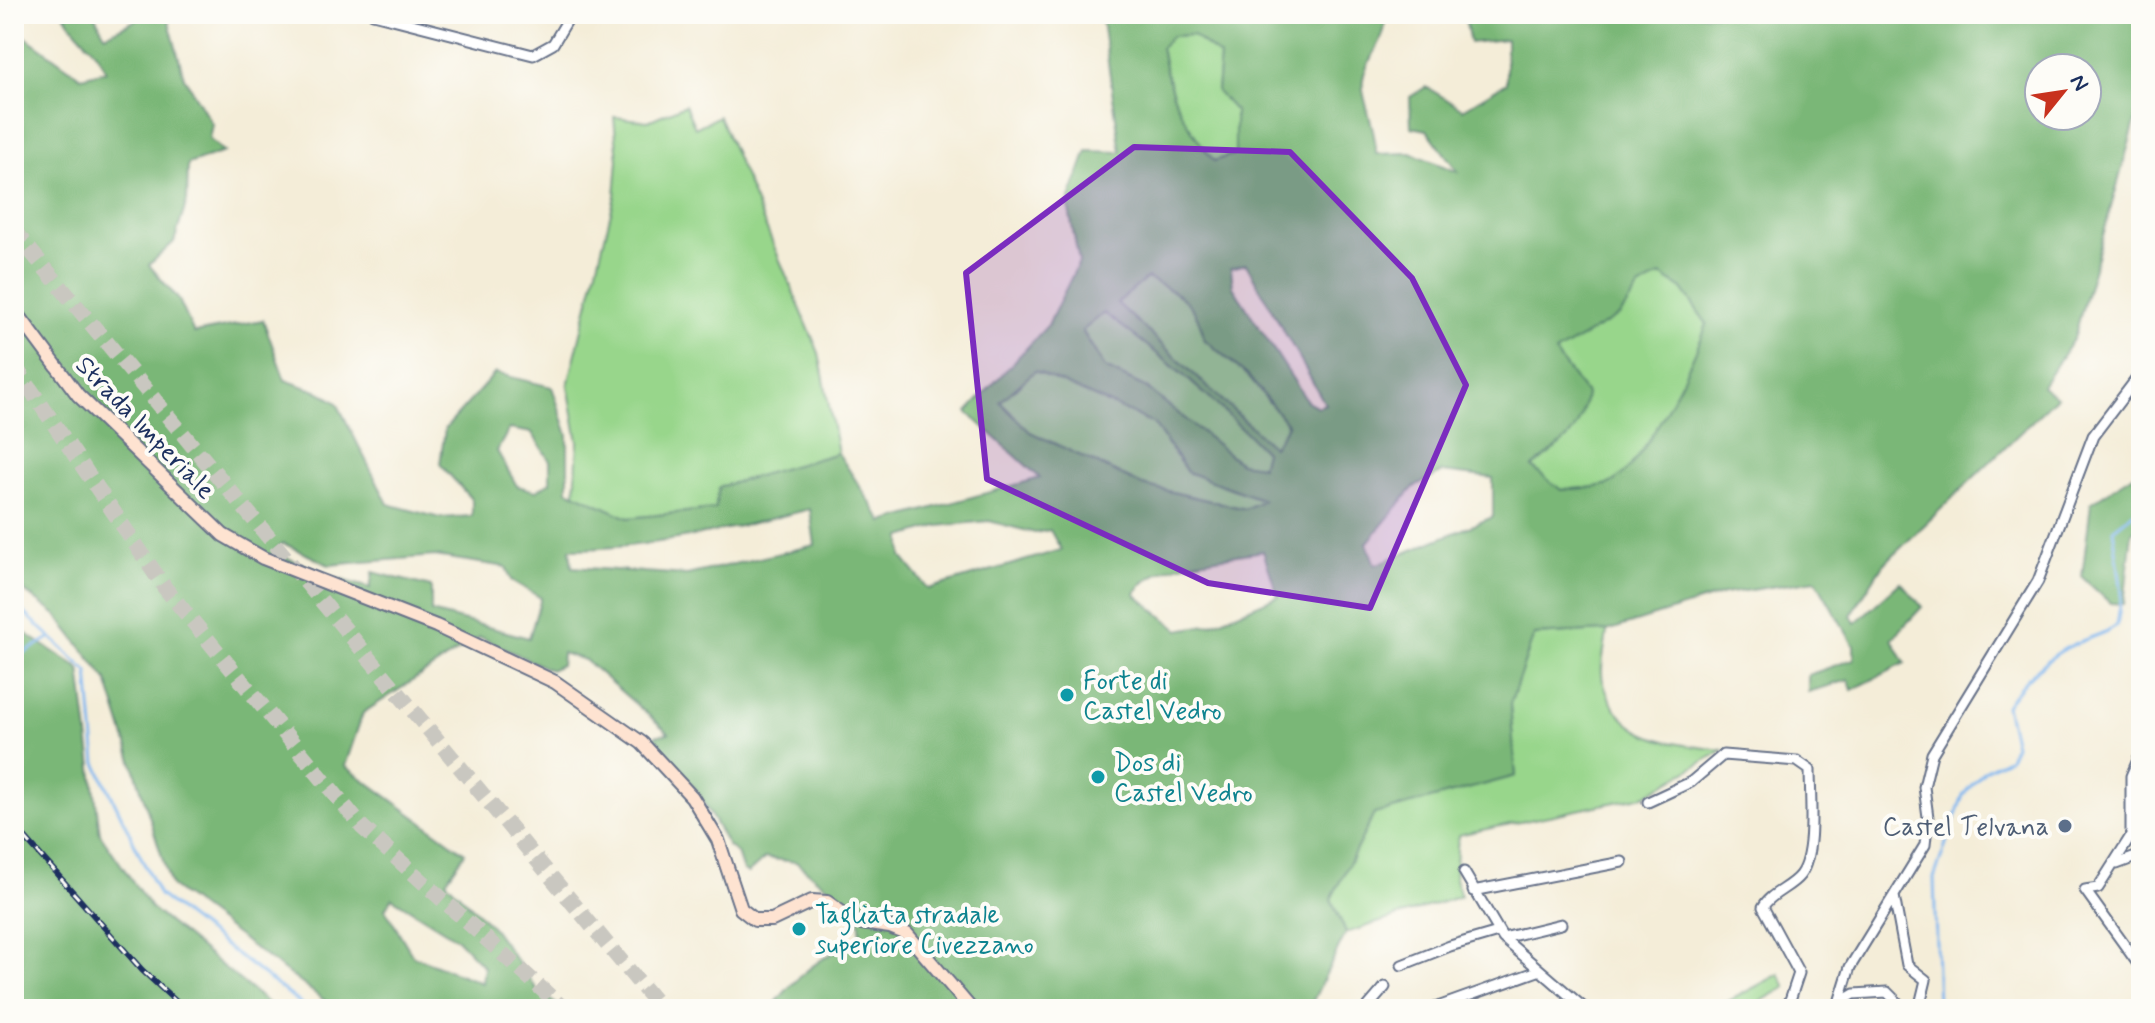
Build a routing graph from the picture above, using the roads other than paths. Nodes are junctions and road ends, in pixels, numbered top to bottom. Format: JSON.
{"nodes":[{"id":1,"x":373,"y":14,"type":"edge"},
{"id":2,"x":571,"y":14,"type":"edge"},
{"id":3,"x":14,"y":309,"type":"edge"},
{"id":4,"x":2141,"y":373,"type":"edge"},
{"id":5,"x":2141,"y":753,"type":"edge"},
{"id":6,"x":1648,"y":802,"type":"dead end"},
{"id":7,"x":2141,"y":855,"type":"edge"},
{"id":8,"x":1622,"y":862,"type":"dead end"},
{"id":9,"x":2117,"y":864,"type":"junction"},
{"id":10,"x":1464,"y":872,"type":"dead end"},
{"id":11,"x":1473,"y":891,"type":"junction"},
{"id":12,"x":1894,"y":896,"type":"junction"},
{"id":13,"x":1561,"y":924,"type":"dead end"},
{"id":14,"x":1500,"y":935,"type":"junction"},
{"id":15,"x":1402,"y":965,"type":"dead end"},
{"id":16,"x":2141,"y":968,"type":"edge"},
{"id":17,"x":1538,"y":971,"type":"junction"},
{"id":18,"x":1385,"y":987,"type":"dead end"},
{"id":19,"x":1835,"y":1007,"type":"edge"},
{"id":20,"x":971,"y":1009,"type":"edge"},
{"id":21,"x":1366,"y":1009,"type":"edge"},
{"id":22,"x":1432,"y":1009,"type":"edge"},
{"id":23,"x":1585,"y":1009,"type":"edge"},
{"id":24,"x":1787,"y":1009,"type":"edge"},
{"id":25,"x":1904,"y":1009,"type":"edge"},
{"id":26,"x":1919,"y":1009,"type":"edge"}],
"edges":[{"from":1,"to":2,"type":"street"},
{"from":3,"to":20,"type":"street","name":"Strada Imperiale"},
{"from":4,"to":12,"type":"street"},
{"from":5,"to":9,"type":"street"},
{"from":6,"to":24,"type":"street"},
{"from":7,"to":9,"type":"street"},
{"from":8,"to":11,"type":"street"},
{"from":9,"to":16,"type":"street"},
{"from":10,"to":11,"type":"street"},
{"from":11,"to":14,"type":"street"},
{"from":12,"to":19,"type":"street"},
{"from":12,"to":26,"type":"street"},
{"from":13,"to":14,"type":"street"},
{"from":14,"to":15,"type":"street"},
{"from":14,"to":17,"type":"street"},
{"from":17,"to":22,"type":"street"},
{"from":17,"to":23,"type":"street"},
{"from":18,"to":21,"type":"street"},
{"from":19,"to":25,"type":"street"}]}
